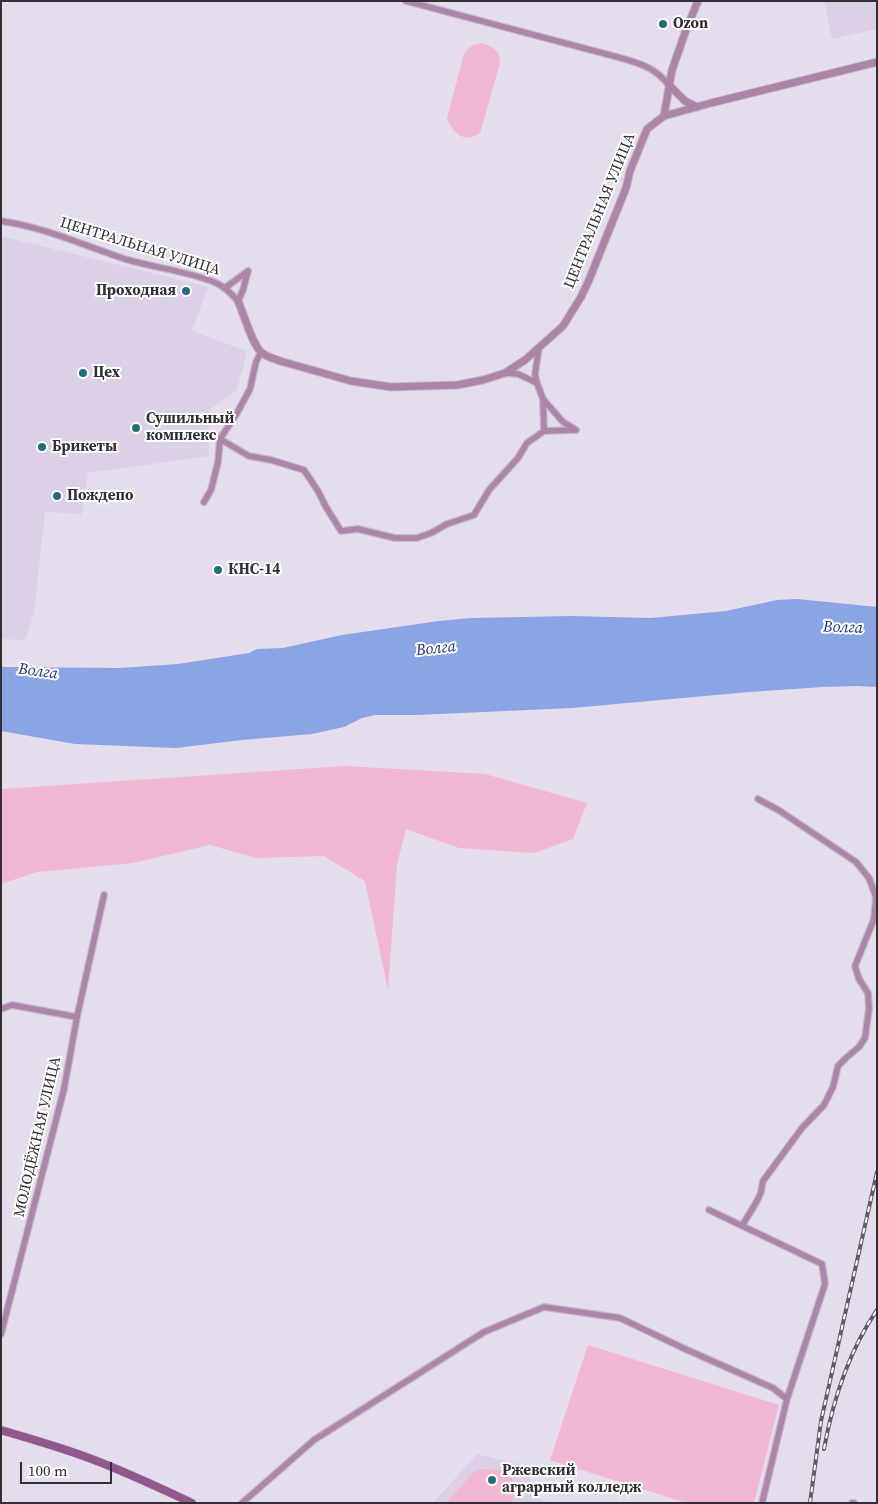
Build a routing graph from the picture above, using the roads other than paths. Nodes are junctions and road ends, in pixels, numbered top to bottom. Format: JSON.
{"nodes":[{"id":1,"x":698,"y":1,"type":"edge"},
{"id":2,"x":409,"y":2,"type":"edge"},
{"id":3,"x":877,"y":62,"type":"edge"},
{"id":4,"x":670,"y":85,"type":"junction"},
{"id":5,"x":697,"y":107,"type":"junction"},
{"id":6,"x":664,"y":116,"type":"junction"},
{"id":7,"x":1,"y":221,"type":"edge"},
{"id":8,"x":225,"y":288,"type":"junction"},
{"id":9,"x":238,"y":301,"type":"junction"},
{"id":10,"x":539,"y":348,"type":"junction"},
{"id":11,"x":261,"y":352,"type":"junction"},
{"id":12,"x":505,"y":373,"type":"junction"},
{"id":13,"x":537,"y":383,"type":"junction"},
{"id":14,"x":543,"y":399,"type":"junction"},
{"id":15,"x":544,"y":431,"type":"junction"},
{"id":16,"x":220,"y":439,"type":"junction"},
{"id":17,"x":204,"y":502,"type":"dead end"},
{"id":18,"x":758,"y":799,"type":"dead end"},
{"id":19,"x":104,"y":895,"type":"dead end"},
{"id":20,"x":1,"y":1009,"type":"edge"},
{"id":21,"x":77,"y":1017,"type":"junction"},
{"id":22,"x":709,"y":1210,"type":"dead end"},
{"id":23,"x":742,"y":1226,"type":"junction"},
{"id":24,"x":3,"y":1321,"type":"edge"},
{"id":25,"x":1,"y":1334,"type":"edge"},
{"id":26,"x":787,"y":1399,"type":"junction"},
{"id":27,"x":1,"y":1430,"type":"edge"},
{"id":28,"x":192,"y":1503,"type":"edge"},
{"id":29,"x":242,"y":1503,"type":"edge"},
{"id":30,"x":762,"y":1503,"type":"edge"}],
"edges":[{"from":1,"to":4,"type":"street"},
{"from":2,"to":4,"type":"street"},
{"from":3,"to":5,"type":"street","name":"ЦЕНТРАЛЬНАЯ УЛИЦА"},
{"from":4,"to":5,"type":"street"},
{"from":4,"to":6,"type":"street"},
{"from":5,"to":6,"type":"street","name":"ЦЕНТРАЛЬНАЯ УЛИЦА"},
{"from":6,"to":10,"type":"street","name":"ЦЕНТРАЛЬНАЯ УЛИЦА"},
{"from":7,"to":8,"type":"street","name":"ЦЕНТРАЛЬНАЯ УЛИЦА"},
{"from":8,"to":9,"type":"street","name":"ЦЕНТРАЛЬНАЯ УЛИЦА"},
{"from":8,"to":9,"type":"street"},
{"from":9,"to":11,"type":"street","name":"ЦЕНТРАЛЬНАЯ УЛИЦА"},
{"from":10,"to":12,"type":"street","name":"ЦЕНТРАЛЬНАЯ УЛИЦА"},
{"from":10,"to":13,"type":"street"},
{"from":11,"to":12,"type":"street","name":"ЦЕНТРАЛЬНАЯ УЛИЦА"},
{"from":11,"to":16,"type":"street"},
{"from":12,"to":13,"type":"street"},
{"from":13,"to":14,"type":"street"},
{"from":14,"to":15,"type":"street"},
{"from":14,"to":15,"type":"street"},
{"from":15,"to":16,"type":"street"},
{"from":16,"to":17,"type":"street"},
{"from":18,"to":23,"type":"street"},
{"from":19,"to":21,"type":"street","name":"МОЛОДЁЖНАЯ УЛИЦА"},
{"from":20,"to":21,"type":"street"},
{"from":21,"to":24,"type":"street","name":"МОЛОДЁЖНАЯ УЛИЦА"},
{"from":22,"to":23,"type":"street"},
{"from":23,"to":26,"type":"street"},
{"from":24,"to":25,"type":"street","name":"МОЛОДЁЖНАЯ УЛИЦА"},
{"from":26,"to":29,"type":"street"},
{"from":26,"to":30,"type":"street"},
{"from":27,"to":28,"type":"main road"}]}
